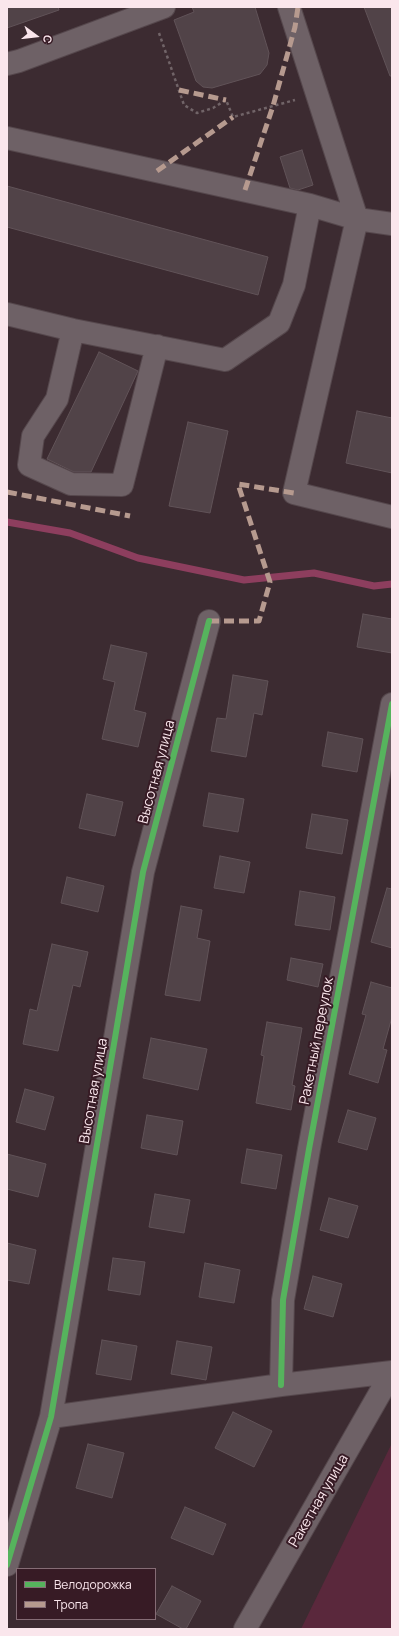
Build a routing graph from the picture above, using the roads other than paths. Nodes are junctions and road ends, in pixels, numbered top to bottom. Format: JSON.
{"nodes":[{"id":1,"x":289,"y":7,"type":"edge"},
{"id":2,"x":158,"y":10,"type":"edge"},
{"id":3,"x":7,"y":64,"type":"edge"},
{"id":4,"x":7,"y":138,"type":"edge"},
{"id":5,"x":310,"y":205,"type":"junction"},
{"id":6,"x":357,"y":219,"type":"junction"},
{"id":7,"x":392,"y":224,"type":"edge"},
{"id":8,"x":7,"y":314,"type":"edge"},
{"id":9,"x":73,"y":330,"type":"junction"},
{"id":10,"x":157,"y":346,"type":"junction"},
{"id":11,"x":392,"y":517,"type":"edge"},
{"id":12,"x":209,"y":621,"type":"dead end"},
{"id":13,"x":392,"y":704,"type":"edge"},
{"id":14,"x":392,"y":1372,"type":"edge"},
{"id":15,"x":281,"y":1385,"type":"junction"},
{"id":16,"x":51,"y":1417,"type":"junction"},
{"id":17,"x":7,"y":1565,"type":"edge"},
{"id":18,"x":245,"y":1629,"type":"edge"}],
"edges":[{"from":1,"to":6,"type":"street"},
{"from":2,"to":3,"type":"street"},
{"from":4,"to":5,"type":"street"},
{"from":5,"to":6,"type":"street"},
{"from":5,"to":10,"type":"street"},
{"from":6,"to":7,"type":"street"},
{"from":6,"to":11,"type":"street"},
{"from":8,"to":9,"type":"street"},
{"from":9,"to":10,"type":"street"},
{"from":9,"to":10,"type":"street"},
{"from":12,"to":16,"type":"street","name":"Высотная улица"},
{"from":13,"to":15,"type":"street","name":"Ракетный переулок"},
{"from":14,"to":15,"type":"street"},
{"from":14,"to":18,"type":"street","name":"Ракетная улица"},
{"from":15,"to":16,"type":"street"},
{"from":16,"to":17,"type":"street","name":"Высотная улица"}]}
